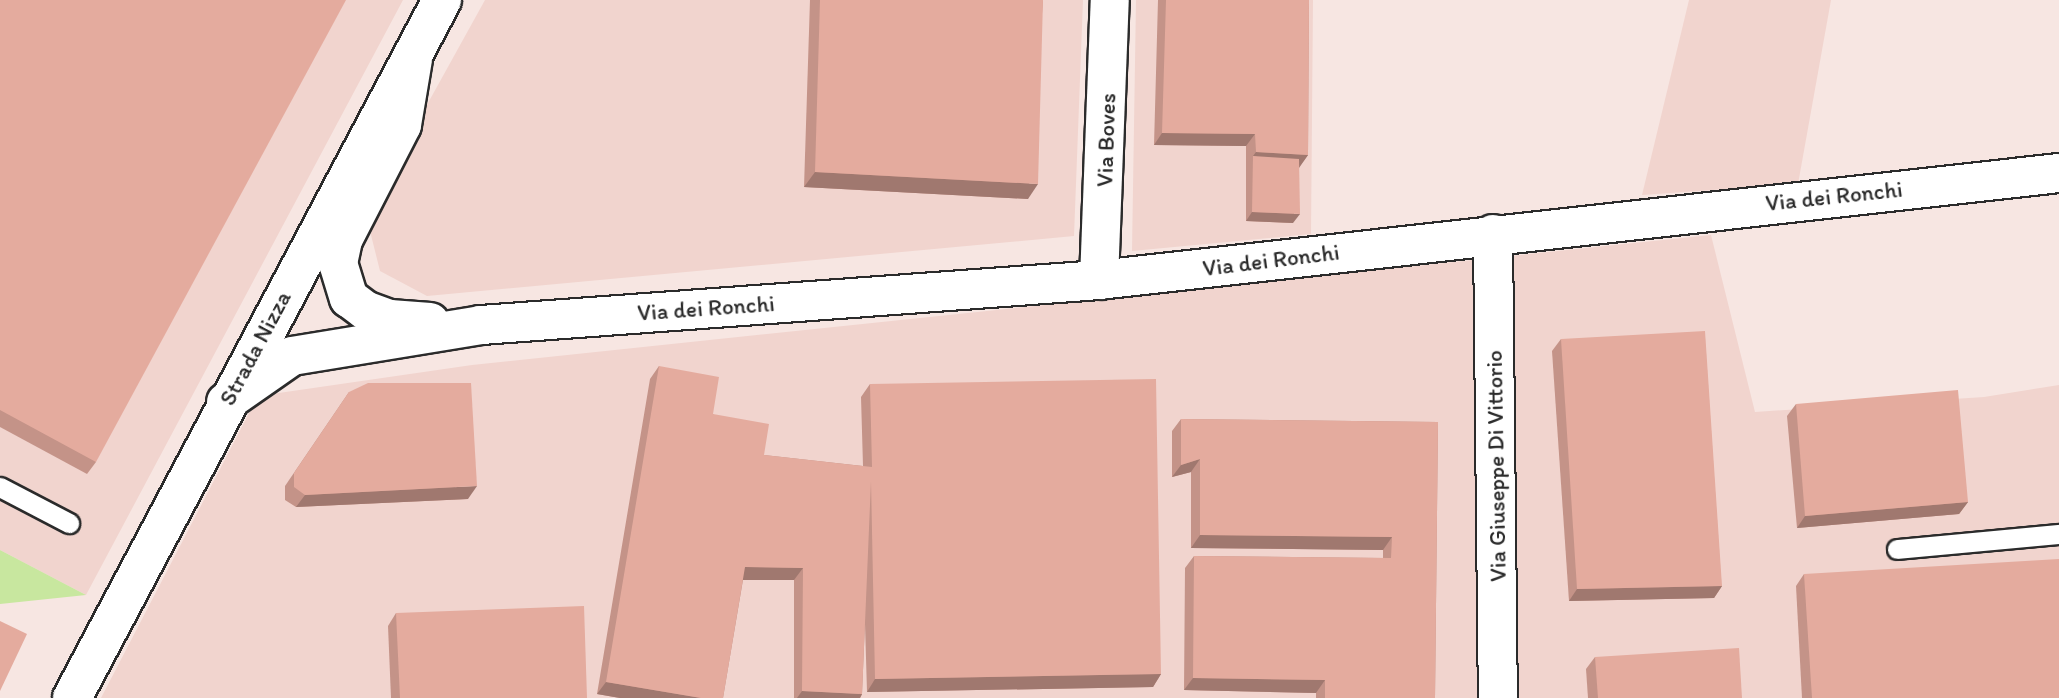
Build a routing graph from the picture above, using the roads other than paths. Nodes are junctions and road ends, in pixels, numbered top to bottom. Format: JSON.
{"nodes":[{"id":1,"x":442,"y":0,"type":"edge"},
{"id":2,"x":1110,"y":0,"type":"edge"},
{"id":3,"x":415,"y":44,"type":"junction"},
{"id":4,"x":2059,"y":173,"type":"edge"},
{"id":5,"x":1493,"y":234,"type":"junction"},
{"id":6,"x":1099,"y":280,"type":"junction"},
{"id":7,"x":481,"y":325,"type":"junction"},
{"id":8,"x":226,"y":402,"type":"junction"},
{"id":9,"x":0,"y":487,"type":"edge"},
{"id":10,"x":69,"y":523,"type":"dead end"},
{"id":11,"x":2059,"y":534,"type":"edge"},
{"id":12,"x":1897,"y":549,"type":"dead end"},
{"id":13,"x":72,"y":698,"type":"edge"},
{"id":14,"x":1498,"y":698,"type":"edge"}],
"edges":[{"from":1,"to":3,"type":"street","name":"Strada Nizza"},
{"from":2,"to":6,"type":"street","name":"Via Boves"},
{"from":3,"to":7,"type":"street","name":"Via dei Ronchi"},
{"from":3,"to":8,"type":"street","name":"Strada Nizza"},
{"from":4,"to":5,"type":"street","name":"Via dei Ronchi"},
{"from":5,"to":6,"type":"street","name":"Via dei Ronchi"},
{"from":5,"to":14,"type":"street","name":"Via Giuseppe Di Vittorio"},
{"from":6,"to":7,"type":"street","name":"Via dei Ronchi"},
{"from":7,"to":8,"type":"street","name":"Via dei Ronchi"},
{"from":8,"to":13,"type":"street","name":"Strada Nizza"},
{"from":9,"to":10,"type":"lane"},
{"from":11,"to":12,"type":"lane"}]}
